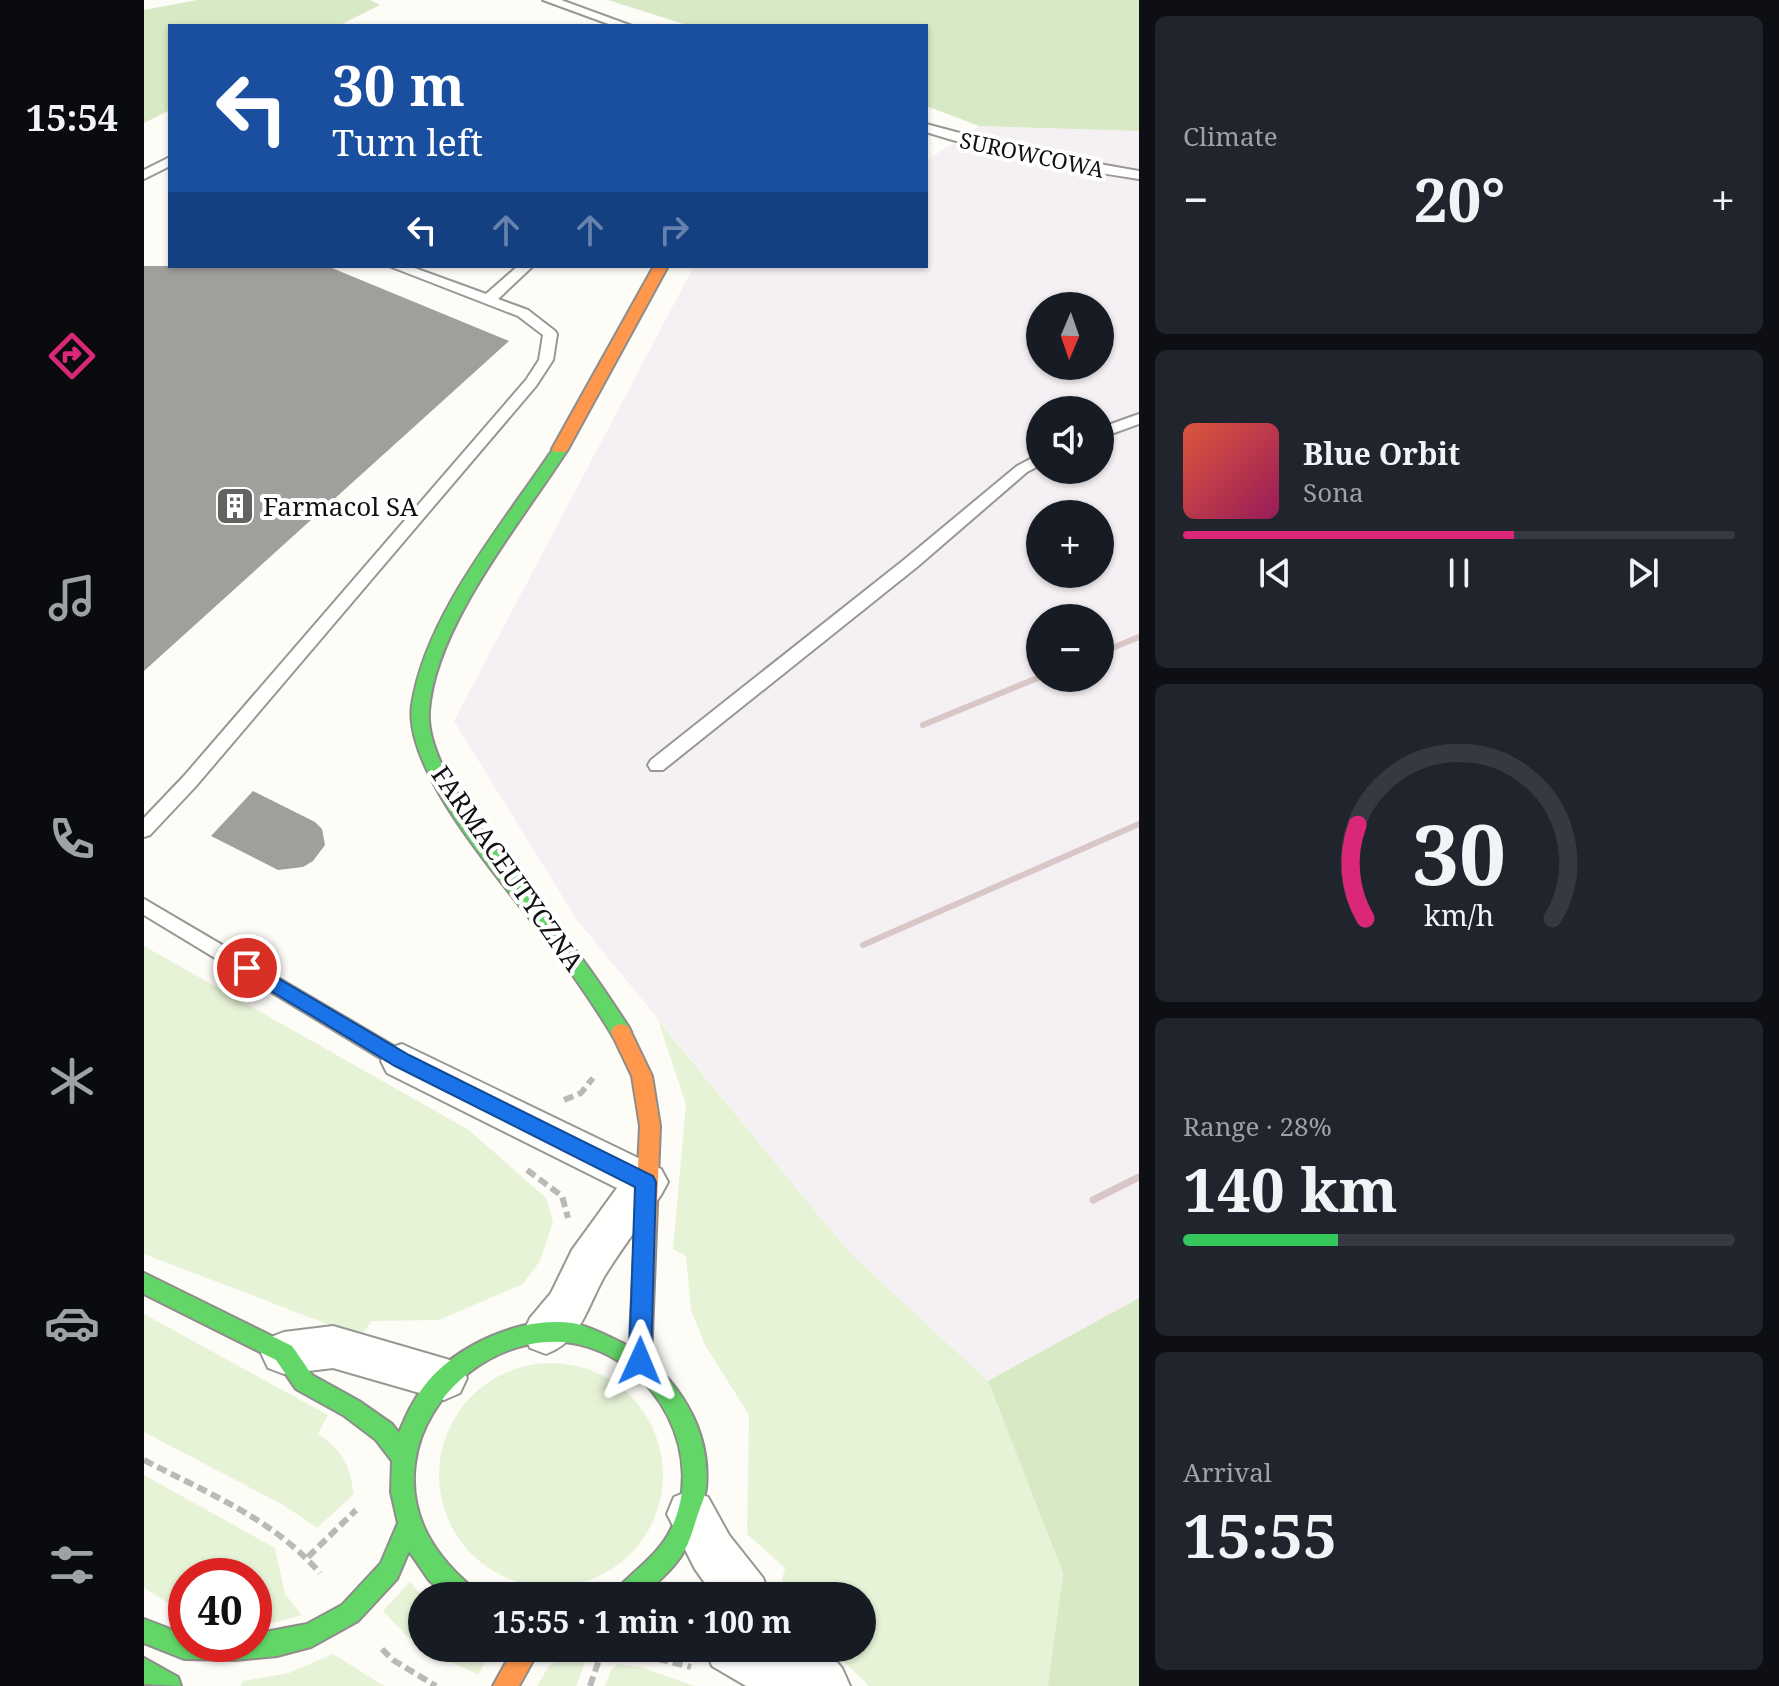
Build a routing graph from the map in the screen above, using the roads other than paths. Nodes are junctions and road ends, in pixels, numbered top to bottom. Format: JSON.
{"nodes":[{"id":1,"x":549,"y":0,"type":"edge"},
{"id":2,"x":620,"y":24,"type":"edge"},
{"id":3,"x":928,"y":129,"type":"edge"},
{"id":4,"x":168,"y":162,"type":"edge"},
{"id":5,"x":144,"y":175,"type":"edge"},
{"id":6,"x":1139,"y":175,"type":"edge"},
{"id":7,"x":401,"y":268,"type":"edge"},
{"id":8,"x":440,"y":268,"type":"edge"},
{"id":9,"x":524,"y":268,"type":"edge"},
{"id":10,"x":660,"y":268,"type":"edge"},
{"id":11,"x":428,"y":278,"type":"junction"},
{"id":12,"x":488,"y":300,"type":"junction"},
{"id":13,"x":1139,"y":419,"type":"edge"},
{"id":14,"x":1114,"y":428,"type":"edge"},
{"id":15,"x":1026,"y":467,"type":"edge"},
{"id":16,"x":657,"y":765,"type":"dead end"},
{"id":17,"x":144,"y":830,"type":"edge"},
{"id":18,"x":144,"y":906,"type":"edge"},
{"id":19,"x":402,"y":1061,"type":"joint"},
{"id":20,"x":646,"y":1182,"type":"junction"},
{"id":21,"x":144,"y":1283,"type":"edge"},
{"id":22,"x":546,"y":1333,"type":"junction"},
{"id":23,"x":284,"y":1353,"type":"junction"},
{"id":24,"x":640,"y":1361,"type":"junction"},
{"id":25,"x":444,"y":1378,"type":"junction"},
{"id":26,"x":402,"y":1456,"type":"junction"},
{"id":27,"x":691,"y":1514,"type":"junction"},
{"id":28,"x":408,"y":1527,"type":"junction"},
{"id":29,"x":446,"y":1582,"type":"edge"},
{"id":30,"x":645,"y":1582,"type":"edge"},
{"id":31,"x":734,"y":1582,"type":"edge"},
{"id":32,"x":144,"y":1631,"type":"edge"},
{"id":33,"x":520,"y":1662,"type":"edge"},
{"id":34,"x":721,"y":1662,"type":"edge"},
{"id":35,"x":804,"y":1662,"type":"edge"},
{"id":36,"x":144,"y":1670,"type":"edge"},
{"id":37,"x":169,"y":1686,"type":"edge"},
{"id":38,"x":505,"y":1686,"type":"edge"},
{"id":39,"x":795,"y":1686,"type":"edge"},
{"id":40,"x":824,"y":1686,"type":"edge"}],
"edges":[{"from":1,"to":2,"type":"lane"},
{"from":3,"to":6,"type":"lane","name":"SUROWCOWA"},
{"from":4,"to":5,"type":"lane"},
{"from":7,"to":11,"type":"lane"},
{"from":8,"to":11,"type":"lane"},
{"from":9,"to":12,"type":"lane"},
{"from":10,"to":20,"type":"street","name":"FARMACEUTYCZNA"},
{"from":11,"to":12,"type":"lane"},
{"from":12,"to":17,"type":"lane"},
{"from":13,"to":14,"type":"lane"},
{"from":15,"to":16,"type":"lane"},
{"from":18,"to":19,"type":"lane"},
{"from":19,"to":20,"type":"street"},
{"from":20,"to":22,"type":"street"},
{"from":20,"to":24,"type":"street","name":"FARMACEUTYCZNA"},
{"from":21,"to":23,"type":"street"},
{"from":22,"to":24,"type":"street"},
{"from":22,"to":25,"type":"street"},
{"from":23,"to":25,"type":"street"},
{"from":23,"to":26,"type":"street"},
{"from":24,"to":27,"type":"street"},
{"from":25,"to":26,"type":"street"},
{"from":26,"to":28,"type":"street"},
{"from":27,"to":30,"type":"street"},
{"from":27,"to":31,"type":"street"},
{"from":28,"to":29,"type":"street"},
{"from":28,"to":32,"type":"street"},
{"from":33,"to":38,"type":"street"},
{"from":34,"to":39,"type":"street"},
{"from":35,"to":40,"type":"street"},
{"from":36,"to":37,"type":"street"}]}
